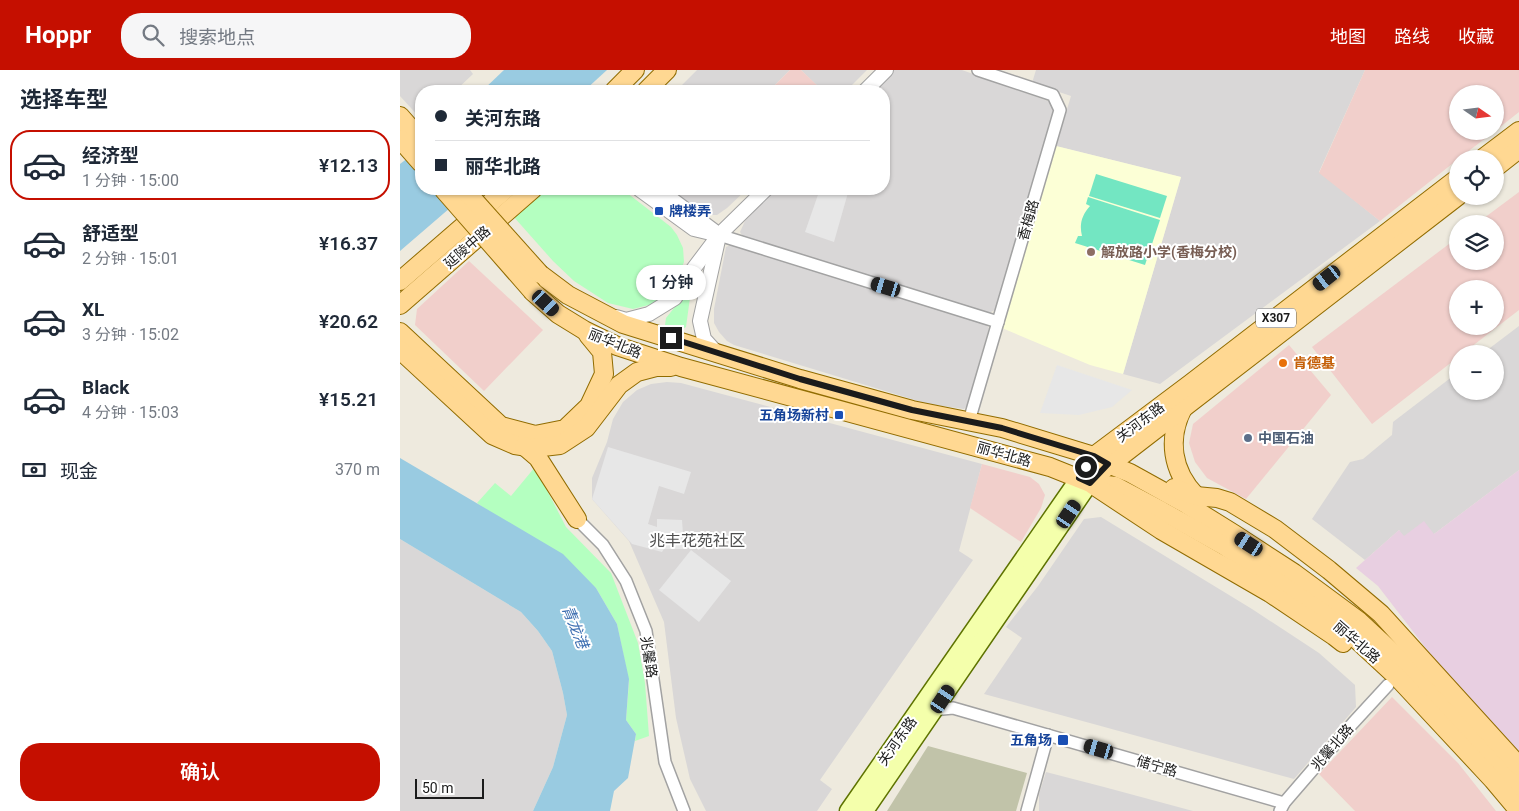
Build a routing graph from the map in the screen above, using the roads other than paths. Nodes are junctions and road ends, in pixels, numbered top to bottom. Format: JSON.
{"nodes":[{"id":1,"x":635,"y":70,"type":"edge"},
{"id":2,"x":667,"y":70,"type":"edge"},
{"id":3,"x":886,"y":70,"type":"edge"},
{"id":4,"x":978,"y":70,"type":"edge"},
{"id":5,"x":620,"y":85,"type":"edge"},
{"id":6,"x":652,"y":85,"type":"edge"},
{"id":7,"x":870,"y":85,"type":"edge"},
{"id":8,"x":1519,"y":131,"type":"edge"},
{"id":9,"x":407,"y":133,"type":"edge"},
{"id":10,"x":1519,"y":149,"type":"edge"},
{"id":11,"x":415,"y":150,"type":"edge"},
{"id":12,"x":1494,"y":150,"type":"edge"},
{"id":13,"x":1504,"y":161,"type":"edge"},
{"id":14,"x":1449,"y":185,"type":"edge"},
{"id":15,"x":449,"y":195,"type":"edge"},
{"id":16,"x":469,"y":195,"type":"edge"},
{"id":17,"x":499,"y":195,"type":"edge"},
{"id":18,"x":526,"y":195,"type":"edge"},
{"id":19,"x":647,"y":195,"type":"edge"},
{"id":20,"x":666,"y":195,"type":"edge"},
{"id":21,"x":760,"y":195,"type":"edge"},
{"id":22,"x":1449,"y":203,"type":"edge"},
{"id":23,"x":694,"y":230,"type":"junction"},
{"id":24,"x":719,"y":235,"type":"junction"},
{"id":25,"x":696,"y":266,"type":"junction"},
{"id":26,"x":400,"y":281,"type":"edge"},
{"id":27,"x":400,"y":305,"type":"edge"},
{"id":28,"x":598,"y":313,"type":"junction"},
{"id":29,"x":998,"y":322,"type":"junction"},
{"id":30,"x":584,"y":330,"type":"junction"},
{"id":31,"x":400,"y":332,"type":"edge"},
{"id":32,"x":400,"y":350,"type":"edge"},
{"id":33,"x":716,"y":352,"type":"junction"},
{"id":34,"x":681,"y":367,"type":"junction"},
{"id":35,"x":1184,"y":407,"type":"junction"},
{"id":36,"x":969,"y":421,"type":"junction"},
{"id":37,"x":524,"y":446,"type":"junction"},
{"id":38,"x":1101,"y":460,"type":"junction"},
{"id":39,"x":1085,"y":481,"type":"junction"},
{"id":40,"x":1196,"y":496,"type":"junction"},
{"id":41,"x":577,"y":519,"type":"joint"},
{"id":42,"x":1234,"y":534,"type":"junction"},
{"id":43,"x":1289,"y":580,"type":"junction"},
{"id":44,"x":1388,"y":685,"type":"junction"},
{"id":45,"x":936,"y":709,"type":"junction"},
{"id":46,"x":914,"y":716,"type":"junction"},
{"id":47,"x":1048,"y":735,"type":"junction"},
{"id":48,"x":1519,"y":766,"type":"edge"},
{"id":49,"x":1519,"y":788,"type":"edge"},
{"id":50,"x":1497,"y":802,"type":"dead end"},
{"id":51,"x":1282,"y":807,"type":"edge"},
{"id":52,"x":684,"y":811,"type":"edge"},
{"id":53,"x":848,"y":811,"type":"edge"},
{"id":54,"x":865,"y":811,"type":"edge"},
{"id":55,"x":1027,"y":811,"type":"edge"},
{"id":56,"x":1519,"y":811,"type":"edge"}],
"edges":[{"from":1,"to":5,"type":"main road"},
{"from":2,"to":6,"type":"main road"},
{"from":3,"to":7,"type":"street"},
{"from":4,"to":29,"type":"street","name":"香梅路"},
{"from":8,"to":12,"type":"main road"},
{"from":9,"to":11,"type":"main road"},
{"from":10,"to":13,"type":"main road"},
{"from":14,"to":38,"type":"main road","name":"关河东路","number":"X307"},
{"from":15,"to":30,"type":"main road","name":"丽华北路","bridge":true},
{"from":16,"to":28,"type":"main road","name":"丽华北路","bridge":true},
{"from":17,"to":26,"type":"main road","name":"延陵中路"},
{"from":18,"to":27,"type":"main road","name":"延陵中路"},
{"from":19,"to":23,"type":"street"},
{"from":20,"to":24,"type":"street"},
{"from":21,"to":24,"type":"street"},
{"from":22,"to":35,"type":"main road","name":"关河东路","number":"X307"},
{"from":23,"to":24,"type":"street"},
{"from":23,"to":25,"type":"street"},
{"from":24,"to":25,"type":"street"},
{"from":24,"to":29,"type":"street"},
{"from":24,"to":33,"type":"street"},
{"from":25,"to":28,"type":"street"},
{"from":28,"to":33,"type":"main road","name":"丽华北路"},
{"from":29,"to":36,"type":"street","name":"香梅路"},
{"from":30,"to":31,"type":"main road"},
{"from":30,"to":34,"type":"main road","name":"丽华北路"},
{"from":32,"to":37,"type":"main road"},
{"from":33,"to":36,"type":"main road","name":"丽华北路"},
{"from":34,"to":37,"type":"main road"},
{"from":34,"to":39,"type":"main road","name":"丽华北路"},
{"from":35,"to":38,"type":"main road","name":"关河东路","number":"X307"},
{"from":35,"to":40,"type":"main road"},
{"from":36,"to":38,"type":"main road","name":"丽华北路"},
{"from":37,"to":41,"type":"main road"},
{"from":38,"to":39,"type":"main road","name":"关河东路","number":"X307"},
{"from":38,"to":40,"type":"main road"},
{"from":38,"to":42,"type":"main road","name":"丽华北路"},
{"from":39,"to":43,"type":"main road","name":"丽华北路"},
{"from":39,"to":44,"type":"main road"},
{"from":39,"to":45,"type":"main road","name":"关河东路","number":"X307"},
{"from":39,"to":46,"type":"main road","name":"关河东路","number":"X307"},
{"from":40,"to":42,"type":"main road"},
{"from":40,"to":48,"type":"main road"},
{"from":41,"to":52,"type":"street","name":"兆馨路"},
{"from":42,"to":43,"type":"main road","name":"丽华北路"},
{"from":43,"to":49,"type":"main road","name":"丽华北路"},
{"from":43,"to":56,"type":"main road","name":"丽华北路"},
{"from":44,"to":50,"type":"main road"},
{"from":44,"to":51,"type":"street","name":"兆馨北路"},
{"from":45,"to":46,"type":"street","name":"储宁路"},
{"from":45,"to":47,"type":"street","name":"储宁路"},
{"from":45,"to":54,"type":"main road","name":"关河东路","number":"X307"},
{"from":46,"to":53,"type":"main road","name":"关河东路","number":"X307"},
{"from":47,"to":51,"type":"street","name":"储宁路"},
{"from":47,"to":55,"type":"street"}]}
